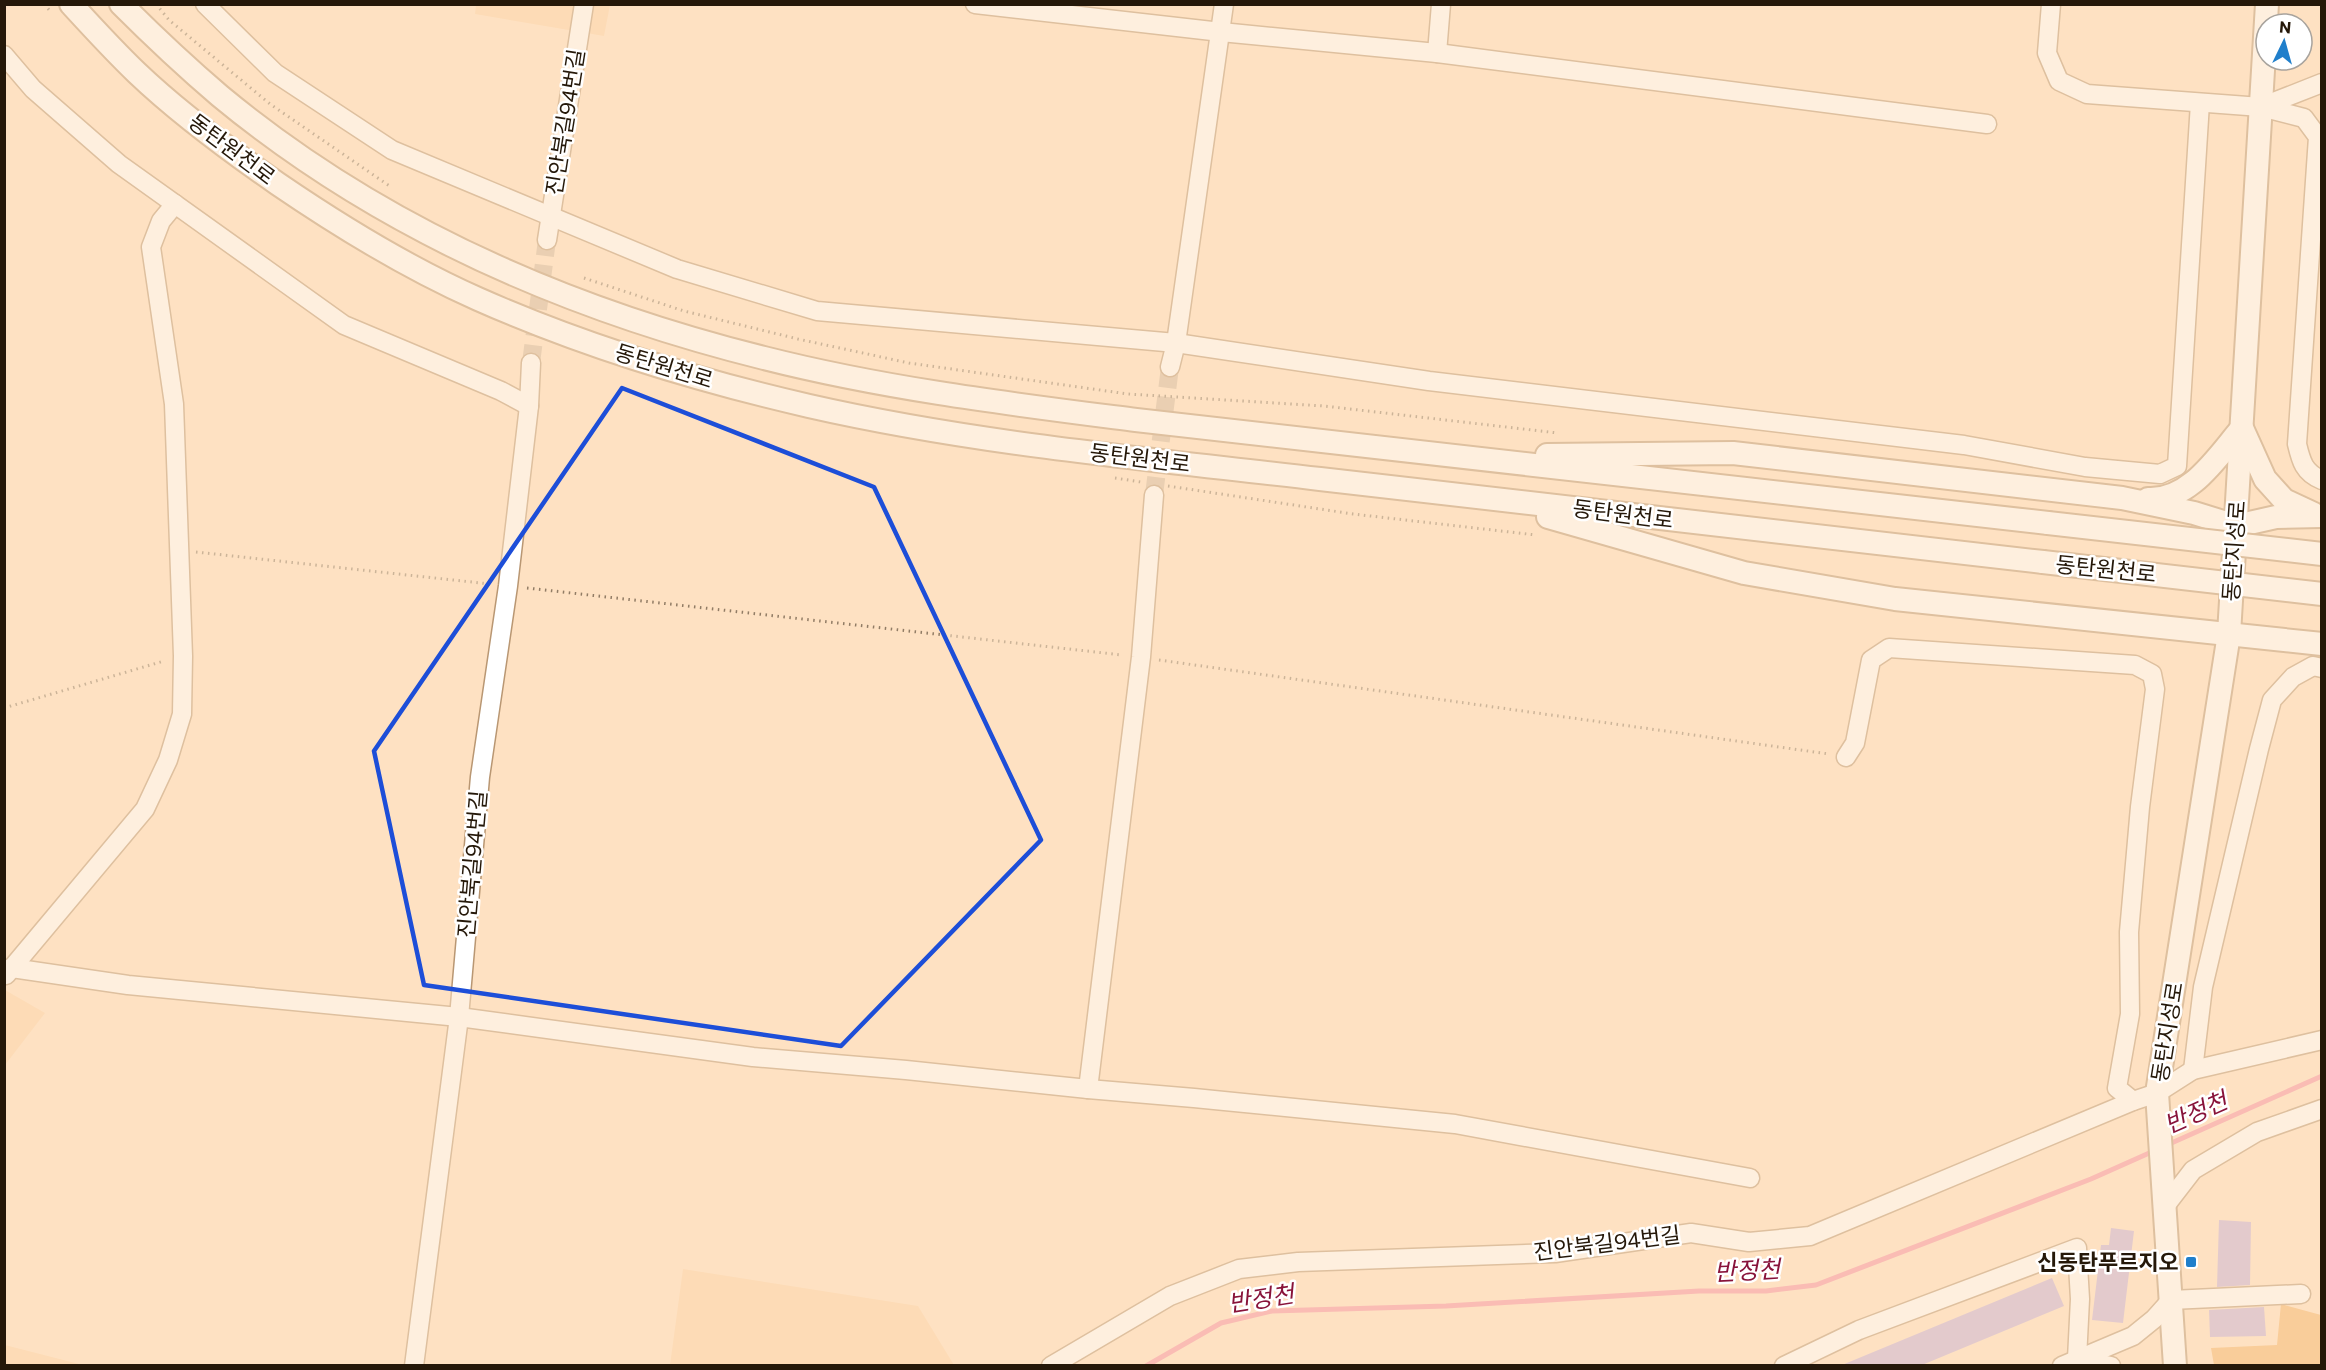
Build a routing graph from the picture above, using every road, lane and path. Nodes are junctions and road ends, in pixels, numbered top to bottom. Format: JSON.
{"nodes":[{"id":1,"x":71,"y":4,"type":"edge"},
{"id":2,"x":121,"y":4,"type":"edge"},
{"id":3,"x":205,"y":4,"type":"edge"},
{"id":4,"x":584,"y":4,"type":"edge"},
{"id":5,"x":975,"y":4,"type":"edge"},
{"id":6,"x":1224,"y":4,"type":"edge"},
{"id":7,"x":1440,"y":4,"type":"edge"},
{"id":8,"x":2051,"y":4,"type":"edge"},
{"id":9,"x":2267,"y":4,"type":"edge"},
{"id":10,"x":1221,"y":32,"type":"junction"},
{"id":11,"x":1437,"y":53,"type":"junction"},
{"id":12,"x":4,"y":56,"type":"edge"},
{"id":13,"x":2322,"y":83,"type":"edge"},
{"id":14,"x":2261,"y":107,"type":"junction"},
{"id":15,"x":2199,"y":112,"type":"junction"},
{"id":16,"x":1987,"y":124,"type":"dead end"},
{"id":17,"x":175,"y":204,"type":"junction"},
{"id":18,"x":550,"y":215,"type":"junction"},
{"id":19,"x":547,"y":240,"type":"tunnel mouth"},
{"id":20,"x":1176,"y":343,"type":"junction"},
{"id":21,"x":531,"y":363,"type":"tunnel mouth"},
{"id":22,"x":1170,"y":367,"type":"tunnel mouth"},
{"id":23,"x":529,"y":406,"type":"junction"},
{"id":24,"x":2242,"y":428,"type":"junction"},
{"id":25,"x":1465,"y":458,"type":"junction"},
{"id":26,"x":2322,"y":480,"type":"edge"},
{"id":27,"x":1154,"y":495,"type":"tunnel mouth"},
{"id":28,"x":1462,"y":496,"type":"junction"},
{"id":29,"x":2122,"y":498,"type":"junction"},
{"id":30,"x":2320,"y":516,"type":"edge"},
{"id":31,"x":2236,"y":526,"type":"junction"},
{"id":32,"x":178,"y":550,"type":"junction"},
{"id":33,"x":2322,"y":554,"type":"edge"},
{"id":34,"x":508,"y":586,"type":"junction"},
{"id":35,"x":2322,"y":594,"type":"edge"},
{"id":36,"x":2229,"y":634,"type":"junction"},
{"id":37,"x":2322,"y":644,"type":"edge"},
{"id":38,"x":183,"y":656,"type":"junction"},
{"id":39,"x":1141,"y":657,"type":"junction"},
{"id":40,"x":2322,"y":668,"type":"edge"},
{"id":41,"x":4,"y":708,"type":"edge"},
{"id":42,"x":1846,"y":757,"type":"joint"},
{"id":43,"x":7,"y":972,"type":"edge"},
{"id":44,"x":459,"y":1017,"type":"junction"},
{"id":45,"x":2322,"y":1040,"type":"edge"},
{"id":46,"x":2193,"y":1070,"type":"junction"},
{"id":47,"x":2117,"y":1088,"type":"junction"},
{"id":48,"x":1088,"y":1089,"type":"junction"},
{"id":49,"x":2133,"y":1101,"type":"junction"},
{"id":50,"x":2157,"y":1102,"type":"junction"},
{"id":51,"x":2116,"y":1109,"type":"junction"},
{"id":52,"x":2322,"y":1109,"type":"edge"},
{"id":53,"x":1750,"y":1178,"type":"dead end"},
{"id":54,"x":2165,"y":1200,"type":"junction"},
{"id":55,"x":2301,"y":1294,"type":"dead end"},
{"id":56,"x":2172,"y":1300,"type":"junction"},
{"id":57,"x":2070,"y":1362,"type":"edge"},
{"id":58,"x":414,"y":1365,"type":"edge"},
{"id":59,"x":1051,"y":1365,"type":"edge"},
{"id":60,"x":1784,"y":1365,"type":"edge"},
{"id":61,"x":2111,"y":1365,"type":"edge"},
{"id":62,"x":2175,"y":1365,"type":"edge"}],
"edges":[{"from":1,"to":28,"type":"main road","name":"동탄원천로"},
{"from":2,"to":25,"type":"main road","name":"동탄원천로"},
{"from":3,"to":18,"type":"street"},
{"from":4,"to":18,"type":"street","name":"진안북길94번길"},
{"from":5,"to":10,"type":"street"},
{"from":6,"to":10,"type":"street"},
{"from":7,"to":11,"type":"street"},
{"from":8,"to":15,"type":"street"},
{"from":9,"to":14,"type":"main road","name":"동탄지성로"},
{"from":10,"to":11,"type":"street"},
{"from":10,"to":20,"type":"street"},
{"from":11,"to":16,"type":"street"},
{"from":12,"to":17,"type":"street"},
{"from":13,"to":14,"type":"street"},
{"from":14,"to":15,"type":"street"},
{"from":14,"to":24,"type":"main road","name":"동탄지성로"},
{"from":14,"to":26,"type":"street"},
{"from":15,"to":20,"type":"street"},
{"from":17,"to":23,"type":"street"},
{"from":17,"to":32,"type":"street"},
{"from":18,"to":19,"type":"street","name":"진안북길94번길"},
{"from":18,"to":20,"type":"street"},
{"from":20,"to":22,"type":"street"},
{"from":21,"to":23,"type":"street","name":"진안북길94번길"},
{"from":23,"to":34,"type":"street","name":"진안북길94번길"},
{"from":24,"to":29,"type":"main road"},
{"from":24,"to":30,"type":"main road"},
{"from":24,"to":31,"type":"main road","name":"동탄지성로"},
{"from":25,"to":29,"type":"main road"},
{"from":25,"to":33,"type":"main road","name":"동탄원천로","bridge":true},
{"from":27,"to":39,"type":"street"},
{"from":28,"to":35,"type":"main road","name":"동탄원천로","bridge":true},
{"from":28,"to":36,"type":"main road"},
{"from":29,"to":31,"type":"main road"},
{"from":30,"to":31,"type":"main road"},
{"from":31,"to":36,"type":"main road","name":"동탄지성로"},
{"from":32,"to":34,"type":"path"},
{"from":32,"to":38,"type":"street"},
{"from":34,"to":39,"type":"path"},
{"from":34,"to":44,"type":"street","name":"진안북길94번길"},
{"from":36,"to":37,"type":"main road"},
{"from":36,"to":50,"type":"main road","name":"동탄지성로"},
{"from":38,"to":41,"type":"path"},
{"from":38,"to":43,"type":"street"},
{"from":39,"to":42,"type":"path"},
{"from":39,"to":48,"type":"street"},
{"from":40,"to":46,"type":"street"},
{"from":42,"to":47,"type":"street"},
{"from":43,"to":44,"type":"street"},
{"from":44,"to":48,"type":"street"},
{"from":44,"to":58,"type":"street","name":"진안북길94번길"},
{"from":45,"to":46,"type":"street","name":"동탄지성로"},
{"from":46,"to":50,"type":"street","name":"동탄지성로"},
{"from":47,"to":49,"type":"street"},
{"from":47,"to":51,"type":"street"},
{"from":48,"to":53,"type":"street"},
{"from":49,"to":50,"type":"street","name":"진안북길94번길"},
{"from":49,"to":51,"type":"street","name":"진안북길94번길"},
{"from":50,"to":54,"type":"main road"},
{"from":51,"to":59,"type":"street","name":"진안북길94번길"},
{"from":52,"to":54,"type":"street"},
{"from":54,"to":56,"type":"main road"},
{"from":55,"to":56,"type":"street"},
{"from":56,"to":57,"type":"street"},
{"from":56,"to":62,"type":"main road"},
{"from":57,"to":60,"type":"street"},
{"from":57,"to":61,"type":"street"}]}
